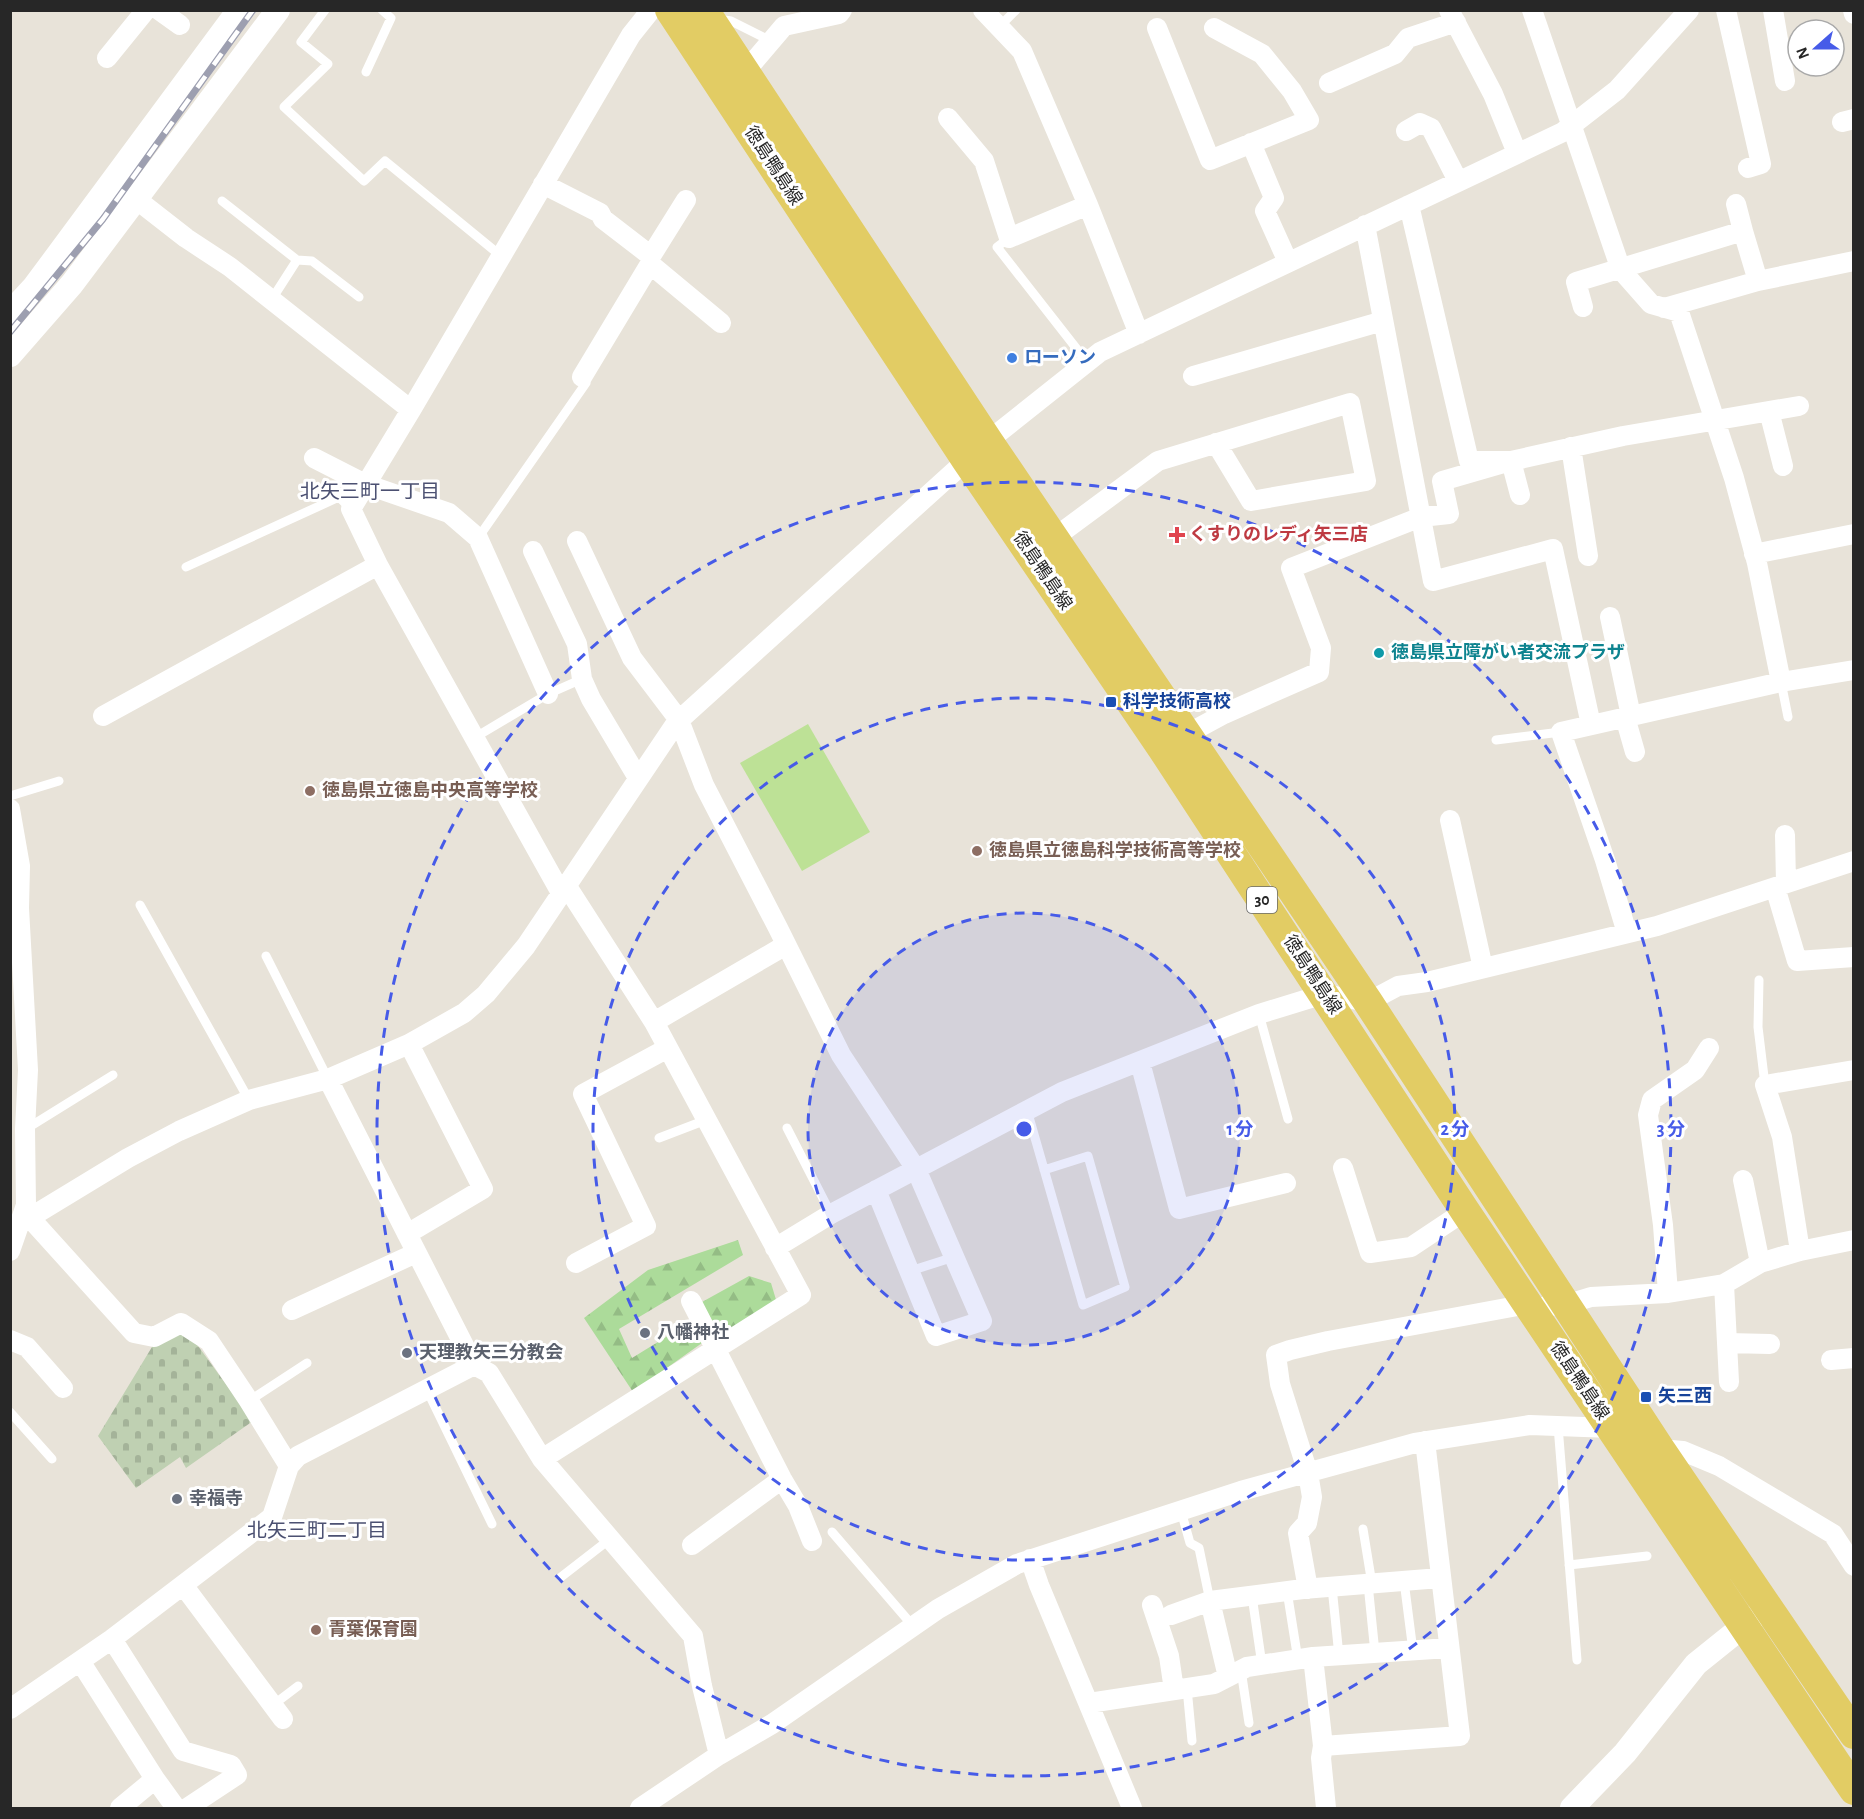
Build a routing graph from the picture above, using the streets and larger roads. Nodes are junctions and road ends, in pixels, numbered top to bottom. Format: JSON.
{"nodes":[{"id":1,"x":146,"y":10,"type":"edge"},
{"id":2,"x":159,"y":10,"type":"edge"},
{"id":3,"x":239,"y":10,"type":"edge"},
{"id":4,"x":278,"y":10,"type":"edge"},
{"id":5,"x":651,"y":10,"type":"edge"},
{"id":6,"x":670,"y":10,"type":"edge"},
{"id":7,"x":842,"y":10,"type":"edge"},
{"id":8,"x":982,"y":10,"type":"edge"},
{"id":9,"x":1532,"y":10,"type":"edge"},
{"id":10,"x":1689,"y":10,"type":"edge"},
{"id":11,"x":1726,"y":10,"type":"edge"},
{"id":12,"x":1773,"y":10,"type":"edge"},
{"id":13,"x":706,"y":14,"type":"edge"},
{"id":14,"x":1452,"y":16,"type":"edge"},
{"id":15,"x":180,"y":25,"type":"dead end"},
{"id":16,"x":1157,"y":28,"type":"dead end"},
{"id":17,"x":1214,"y":28,"type":"dead end"},
{"id":18,"x":106,"y":57,"type":"dead end"},
{"id":19,"x":744,"y":73,"type":"junction"},
{"id":20,"x":1785,"y":81,"type":"dead end"},
{"id":21,"x":1329,"y":83,"type":"dead end"},
{"id":22,"x":948,"y":118,"type":"dead end"},
{"id":23,"x":1571,"y":126,"type":"junction"},
{"id":24,"x":1406,"y":131,"type":"dead end"},
{"id":25,"x":1251,"y":143,"type":"junction"},
{"id":26,"x":1517,"y":153,"type":"junction"},
{"id":27,"x":1748,"y":168,"type":"dead end"},
{"id":28,"x":1458,"y":181,"type":"junction"},
{"id":29,"x":543,"y":184,"type":"junction"},
{"id":30,"x":136,"y":199,"type":"junction"},
{"id":31,"x":686,"y":200,"type":"dead end"},
{"id":32,"x":1736,"y":204,"type":"dead end"},
{"id":33,"x":1088,"y":205,"type":"junction"},
{"id":34,"x":1409,"y":205,"type":"junction"},
{"id":35,"x":1365,"y":225,"type":"junction"},
{"id":36,"x":1743,"y":231,"type":"junction"},
{"id":37,"x":651,"y":260,"type":"junction"},
{"id":38,"x":1854,"y":261,"type":"edge"},
{"id":39,"x":1288,"y":262,"type":"junction"},
{"id":40,"x":1621,"y":270,"type":"junction"},
{"id":41,"x":1758,"y":281,"type":"junction"},
{"id":42,"x":1583,"y":307,"type":"dead end"},
{"id":43,"x":1664,"y":308,"type":"junction"},
{"id":44,"x":10,"y":313,"type":"edge"},
{"id":45,"x":1383,"y":321,"type":"junction"},
{"id":46,"x":721,"y":323,"type":"dead end"},
{"id":47,"x":1139,"y":334,"type":"junction"},
{"id":48,"x":10,"y":355,"type":"edge"},
{"id":49,"x":1193,"y":376,"type":"dead end"},
{"id":50,"x":582,"y":377,"type":"road end"},
{"id":51,"x":1799,"y":406,"type":"dead end"},
{"id":52,"x":411,"y":410,"type":"junction"},
{"id":53,"x":1769,"y":411,"type":"junction"},
{"id":54,"x":1714,"y":420,"type":"junction"},
{"id":55,"x":1216,"y":443,"type":"junction"},
{"id":56,"x":1571,"y":447,"type":"junction"},
{"id":57,"x":977,"y":451,"type":"junction"},
{"id":58,"x":314,"y":458,"type":"dead end"},
{"id":59,"x":1511,"y":461,"type":"junction"},
{"id":60,"x":1783,"y":466,"type":"dead end"},
{"id":61,"x":365,"y":484,"type":"junction"},
{"id":62,"x":1520,"y":495,"type":"dead end"},
{"id":63,"x":1421,"y":517,"type":"junction"},
{"id":64,"x":1854,"y":534,"type":"edge"},
{"id":65,"x":1054,"y":538,"type":"junction"},
{"id":66,"x":577,"y":542,"type":"dead end"},
{"id":67,"x":533,"y":551,"type":"dead end"},
{"id":68,"x":1754,"y":554,"type":"junction"},
{"id":69,"x":1588,"y":556,"type":"dead end"},
{"id":70,"x":378,"y":565,"type":"junction"},
{"id":71,"x":1610,"y":617,"type":"dead end"},
{"id":72,"x":1854,"y":670,"type":"edge"},
{"id":73,"x":1781,"y":682,"type":"junction"},
{"id":74,"x":548,"y":694,"type":"road end"},
{"id":75,"x":104,"y":716,"type":"dead end"},
{"id":76,"x":1628,"y":716,"type":"junction"},
{"id":77,"x":679,"y":720,"type":"junction"},
{"id":78,"x":1591,"y":724,"type":"junction"},
{"id":79,"x":1187,"y":734,"type":"junction"},
{"id":80,"x":1635,"y":752,"type":"dead end"},
{"id":81,"x":639,"y":778,"type":"junction"},
{"id":82,"x":10,"y":809,"type":"edge"},
{"id":83,"x":1450,"y":820,"type":"dead end"},
{"id":84,"x":1785,"y":835,"type":"dead end"},
{"id":85,"x":1854,"y":861,"type":"edge"},
{"id":86,"x":1780,"y":885,"type":"junction"},
{"id":87,"x":563,"y":889,"type":"junction"},
{"id":88,"x":15,"y":909,"type":"edge"},
{"id":89,"x":1627,"y":933,"type":"junction"},
{"id":90,"x":786,"y":945,"type":"junction"},
{"id":91,"x":1854,"y":957,"type":"edge"},
{"id":92,"x":1483,"y":968,"type":"junction"},
{"id":93,"x":1324,"y":994,"type":"junction"},
{"id":94,"x":1368,"y":1002,"type":"junction"},
{"id":95,"x":654,"y":1022,"type":"junction"},
{"id":96,"x":409,"y":1044,"type":"junction"},
{"id":97,"x":668,"y":1048,"type":"junction"},
{"id":98,"x":1709,"y":1048,"type":"dead end"},
{"id":99,"x":19,"y":1049,"type":"edge"},
{"id":100,"x":1140,"y":1062,"type":"junction"},
{"id":101,"x":1854,"y":1070,"type":"edge"},
{"id":102,"x":328,"y":1079,"type":"junction"},
{"id":103,"x":1343,"y":1168,"type":"dead end"},
{"id":104,"x":916,"y":1169,"type":"junction"},
{"id":105,"x":1743,"y":1180,"type":"dead end"},
{"id":106,"x":1286,"y":1183,"type":"dead end"},
{"id":107,"x":876,"y":1190,"type":"junction"},
{"id":108,"x":1465,"y":1210,"type":"junction"},
{"id":109,"x":22,"y":1211,"type":"edge"},
{"id":110,"x":407,"y":1234,"type":"junction"},
{"id":111,"x":1854,"y":1240,"type":"edge"},
{"id":112,"x":775,"y":1248,"type":"junction"},
{"id":113,"x":10,"y":1251,"type":"edge"},
{"id":114,"x":1800,"y":1251,"type":"junction"},
{"id":115,"x":416,"y":1253,"type":"junction"},
{"id":116,"x":576,"y":1263,"type":"dead end"},
{"id":117,"x":1760,"y":1263,"type":"junction"},
{"id":118,"x":1724,"y":1284,"type":"junction"},
{"id":119,"x":1668,"y":1293,"type":"junction"},
{"id":120,"x":690,"y":1301,"type":"dead end"},
{"id":121,"x":1565,"y":1305,"type":"junction"},
{"id":122,"x":1531,"y":1309,"type":"junction"},
{"id":123,"x":292,"y":1310,"type":"dead end"},
{"id":124,"x":10,"y":1340,"type":"edge"},
{"id":125,"x":1727,"y":1343,"type":"junction"},
{"id":126,"x":1770,"y":1344,"type":"dead end"},
{"id":127,"x":716,"y":1349,"type":"junction"},
{"id":128,"x":1854,"y":1358,"type":"edge"},
{"id":129,"x":1831,"y":1360,"type":"dead end"},
{"id":130,"x":474,"y":1365,"type":"junction"},
{"id":131,"x":1729,"y":1382,"type":"dead end"},
{"id":132,"x":63,"y":1389,"type":"dead end"},
{"id":133,"x":1611,"y":1428,"type":"junction"},
{"id":134,"x":1425,"y":1441,"type":"junction"},
{"id":135,"x":1660,"y":1449,"type":"junction"},
{"id":136,"x":542,"y":1459,"type":"junction"},
{"id":137,"x":289,"y":1466,"type":"junction"},
{"id":138,"x":1308,"y":1473,"type":"junction"},
{"id":139,"x":782,"y":1479,"type":"junction"},
{"id":140,"x":812,"y":1540,"type":"dead end"},
{"id":141,"x":692,"y":1545,"type":"dead end"},
{"id":142,"x":1030,"y":1559,"type":"junction"},
{"id":143,"x":1854,"y":1566,"type":"edge"},
{"id":144,"x":1440,"y":1578,"type":"junction"},
{"id":145,"x":183,"y":1585,"type":"junction"},
{"id":146,"x":1308,"y":1589,"type":"junction"},
{"id":147,"x":1210,"y":1601,"type":"junction"},
{"id":148,"x":1152,"y":1605,"type":"dead end"},
{"id":149,"x":1768,"y":1607,"type":"junction"},
{"id":150,"x":1171,"y":1615,"type":"dead end"},
{"id":151,"x":1742,"y":1626,"type":"junction"},
{"id":152,"x":112,"y":1639,"type":"junction"},
{"id":153,"x":1449,"y":1648,"type":"junction"},
{"id":154,"x":1306,"y":1659,"type":"junction"},
{"id":155,"x":80,"y":1661,"type":"junction"},
{"id":156,"x":1234,"y":1674,"type":"junction"},
{"id":157,"x":1181,"y":1689,"type":"junction"},
{"id":158,"x":1089,"y":1703,"type":"junction"},
{"id":159,"x":10,"y":1709,"type":"edge"},
{"id":160,"x":278,"y":1712,"type":"road end"},
{"id":161,"x":1854,"y":1734,"type":"edge"},
{"id":162,"x":1323,"y":1746,"type":"junction"},
{"id":163,"x":719,"y":1755,"type":"junction"},
{"id":164,"x":155,"y":1779,"type":"junction"},
{"id":165,"x":1854,"y":1790,"type":"edge"},
{"id":166,"x":120,"y":1809,"type":"edge"},
{"id":167,"x":177,"y":1809,"type":"edge"},
{"id":168,"x":187,"y":1809,"type":"edge"},
{"id":169,"x":640,"y":1809,"type":"edge"},
{"id":170,"x":1132,"y":1809,"type":"edge"},
{"id":171,"x":1326,"y":1809,"type":"edge"},
{"id":172,"x":1572,"y":1809,"type":"edge"}],
"edges":[{"from":1,"to":18,"type":"street"},
{"from":2,"to":15,"type":"street"},
{"from":3,"to":44,"type":"street"},
{"from":4,"to":30,"type":"street"},
{"from":5,"to":29,"type":"street"},
{"from":6,"to":57,"type":"main road","name":"徳島鴨島線","number":"30"},
{"from":7,"to":19,"type":"street"},
{"from":8,"to":33,"type":"street"},
{"from":9,"to":23,"type":"street"},
{"from":10,"to":23,"type":"street"},
{"from":11,"to":27,"type":"street"},
{"from":12,"to":20,"type":"street"},
{"from":13,"to":19,"type":"main road","name":"徳島鴨島線","number":"30"},
{"from":14,"to":21,"type":"street"},
{"from":14,"to":26,"type":"street"},
{"from":16,"to":25,"type":"street"},
{"from":17,"to":25,"type":"street"},
{"from":19,"to":57,"type":"main road","name":"徳島鴨島線","number":"30"},
{"from":22,"to":33,"type":"street"},
{"from":23,"to":26,"type":"street"},
{"from":23,"to":40,"type":"street"},
{"from":24,"to":28,"type":"street"},
{"from":25,"to":39,"type":"street"},
{"from":26,"to":28,"type":"street"},
{"from":28,"to":34,"type":"street"},
{"from":29,"to":37,"type":"street"},
{"from":29,"to":52,"type":"street"},
{"from":30,"to":48,"type":"street"},
{"from":30,"to":52,"type":"street"},
{"from":31,"to":37,"type":"street"},
{"from":32,"to":36,"type":"street"},
{"from":33,"to":47,"type":"street"},
{"from":34,"to":35,"type":"street"},
{"from":34,"to":59,"type":"street"},
{"from":35,"to":39,"type":"street"},
{"from":35,"to":45,"type":"street"},
{"from":36,"to":40,"type":"street"},
{"from":36,"to":41,"type":"street"},
{"from":37,"to":46,"type":"street"},
{"from":37,"to":50,"type":"street"},
{"from":38,"to":41,"type":"street"},
{"from":39,"to":47,"type":"street"},
{"from":40,"to":42,"type":"street"},
{"from":40,"to":43,"type":"street"},
{"from":41,"to":43,"type":"street"},
{"from":43,"to":54,"type":"street"},
{"from":45,"to":49,"type":"street"},
{"from":45,"to":63,"type":"street"},
{"from":47,"to":57,"type":"street"},
{"from":51,"to":53,"type":"street"},
{"from":52,"to":61,"type":"street"},
{"from":53,"to":54,"type":"street"},
{"from":53,"to":60,"type":"street"},
{"from":54,"to":56,"type":"street"},
{"from":54,"to":68,"type":"street"},
{"from":55,"to":55,"type":"street"},
{"from":55,"to":65,"type":"street"},
{"from":56,"to":59,"type":"street"},
{"from":56,"to":69,"type":"street"},
{"from":57,"to":65,"type":"main road","name":"徳島鴨島線","number":"30"},
{"from":57,"to":77,"type":"street"},
{"from":57,"to":93,"type":"main road","name":"徳島鴨島線","number":"30"},
{"from":58,"to":61,"type":"street"},
{"from":59,"to":62,"type":"street"},
{"from":59,"to":63,"type":"street"},
{"from":61,"to":70,"type":"street"},
{"from":61,"to":74,"type":"street"},
{"from":63,"to":78,"type":"street"},
{"from":63,"to":79,"type":"street"},
{"from":64,"to":68,"type":"street"},
{"from":65,"to":79,"type":"main road","name":"徳島鴨島線","number":"30"},
{"from":66,"to":77,"type":"street"},
{"from":67,"to":81,"type":"street"},
{"from":68,"to":73,"type":"street"},
{"from":70,"to":75,"type":"street"},
{"from":70,"to":87,"type":"street"},
{"from":71,"to":76,"type":"street"},
{"from":72,"to":73,"type":"street"},
{"from":73,"to":76,"type":"street"},
{"from":76,"to":78,"type":"street"},
{"from":76,"to":80,"type":"street"},
{"from":77,"to":81,"type":"street"},
{"from":77,"to":90,"type":"street"},
{"from":78,"to":89,"type":"street"},
{"from":79,"to":94,"type":"main road","name":"徳島鴨島線","number":"30"},
{"from":81,"to":87,"type":"street"},
{"from":82,"to":88,"type":"street"},
{"from":83,"to":92,"type":"street"},
{"from":84,"to":86,"type":"street"},
{"from":85,"to":86,"type":"street"},
{"from":86,"to":89,"type":"street"},
{"from":86,"to":91,"type":"street"},
{"from":87,"to":95,"type":"street"},
{"from":87,"to":96,"type":"street"},
{"from":88,"to":99,"type":"street"},
{"from":89,"to":92,"type":"street"},
{"from":90,"to":95,"type":"street"},
{"from":90,"to":104,"type":"street"},
{"from":92,"to":94,"type":"street"},
{"from":93,"to":94,"type":"street"},
{"from":93,"to":100,"type":"street"},
{"from":93,"to":108,"type":"main road","name":"徳島鴨島線","number":"30"},
{"from":94,"to":121,"type":"main road","name":"徳島鴨島線","number":"30"},
{"from":95,"to":97,"type":"street"},
{"from":96,"to":102,"type":"street"},
{"from":96,"to":110,"type":"street"},
{"from":97,"to":112,"type":"street"},
{"from":97,"to":116,"type":"street"},
{"from":98,"to":119,"type":"street"},
{"from":99,"to":109,"type":"street"},
{"from":100,"to":104,"type":"street"},
{"from":100,"to":106,"type":"street"},
{"from":101,"to":114,"type":"street"},
{"from":102,"to":109,"type":"street"},
{"from":102,"to":110,"type":"street"},
{"from":103,"to":108,"type":"street"},
{"from":104,"to":107,"type":"street"},
{"from":104,"to":107,"type":"street"},
{"from":105,"to":117,"type":"street"},
{"from":107,"to":112,"type":"street"},
{"from":108,"to":122,"type":"main road","name":"徳島鴨島線","number":"30"},
{"from":109,"to":113,"type":"street"},
{"from":109,"to":137,"type":"street"},
{"from":110,"to":115,"type":"street"},
{"from":111,"to":114,"type":"street"},
{"from":112,"to":127,"type":"street"},
{"from":114,"to":117,"type":"street"},
{"from":115,"to":123,"type":"street"},
{"from":115,"to":130,"type":"street"},
{"from":117,"to":118,"type":"street"},
{"from":118,"to":119,"type":"street"},
{"from":118,"to":125,"type":"street"},
{"from":119,"to":121,"type":"street"},
{"from":120,"to":127,"type":"street"},
{"from":121,"to":122,"type":"street"},
{"from":121,"to":135,"type":"main road","name":"徳島鴨島線","number":"30"},
{"from":122,"to":133,"type":"main road","name":"徳島鴨島線","number":"30"},
{"from":122,"to":138,"type":"street"},
{"from":124,"to":132,"type":"street"},
{"from":125,"to":126,"type":"street"},
{"from":125,"to":131,"type":"street"},
{"from":127,"to":136,"type":"street"},
{"from":127,"to":139,"type":"street"},
{"from":128,"to":129,"type":"street"},
{"from":130,"to":136,"type":"street"},
{"from":130,"to":137,"type":"street"},
{"from":133,"to":134,"type":"street"},
{"from":133,"to":151,"type":"main road","name":"徳島鴨島線","number":"30"},
{"from":134,"to":138,"type":"street"},
{"from":134,"to":144,"type":"street"},
{"from":135,"to":143,"type":"street"},
{"from":135,"to":149,"type":"main road","name":"徳島鴨島線","number":"30"},
{"from":136,"to":163,"type":"street"},
{"from":137,"to":145,"type":"street"},
{"from":138,"to":142,"type":"street"},
{"from":138,"to":146,"type":"street"},
{"from":139,"to":140,"type":"street"},
{"from":139,"to":141,"type":"street"},
{"from":142,"to":158,"type":"street"},
{"from":142,"to":163,"type":"street"},
{"from":144,"to":146,"type":"street"},
{"from":144,"to":153,"type":"street"},
{"from":145,"to":152,"type":"street"},
{"from":145,"to":160,"type":"street"},
{"from":146,"to":147,"type":"street"},
{"from":147,"to":150,"type":"street"},
{"from":147,"to":156,"type":"street"},
{"from":148,"to":157,"type":"street"},
{"from":149,"to":151,"type":"street"},
{"from":149,"to":161,"type":"main road","name":"徳島鴨島線","number":"30"},
{"from":151,"to":165,"type":"main road","name":"徳島鴨島線","number":"30"},
{"from":151,"to":172,"type":"street"},
{"from":152,"to":155,"type":"street"},
{"from":152,"to":168,"type":"street"},
{"from":153,"to":154,"type":"street"},
{"from":153,"to":162,"type":"street"},
{"from":154,"to":156,"type":"street"},
{"from":154,"to":162,"type":"street"},
{"from":155,"to":159,"type":"street"},
{"from":155,"to":164,"type":"street"},
{"from":156,"to":157,"type":"street"},
{"from":157,"to":158,"type":"street"},
{"from":158,"to":170,"type":"street"},
{"from":162,"to":171,"type":"street"},
{"from":163,"to":169,"type":"street"},
{"from":164,"to":166,"type":"street"},
{"from":164,"to":167,"type":"street"}]}
